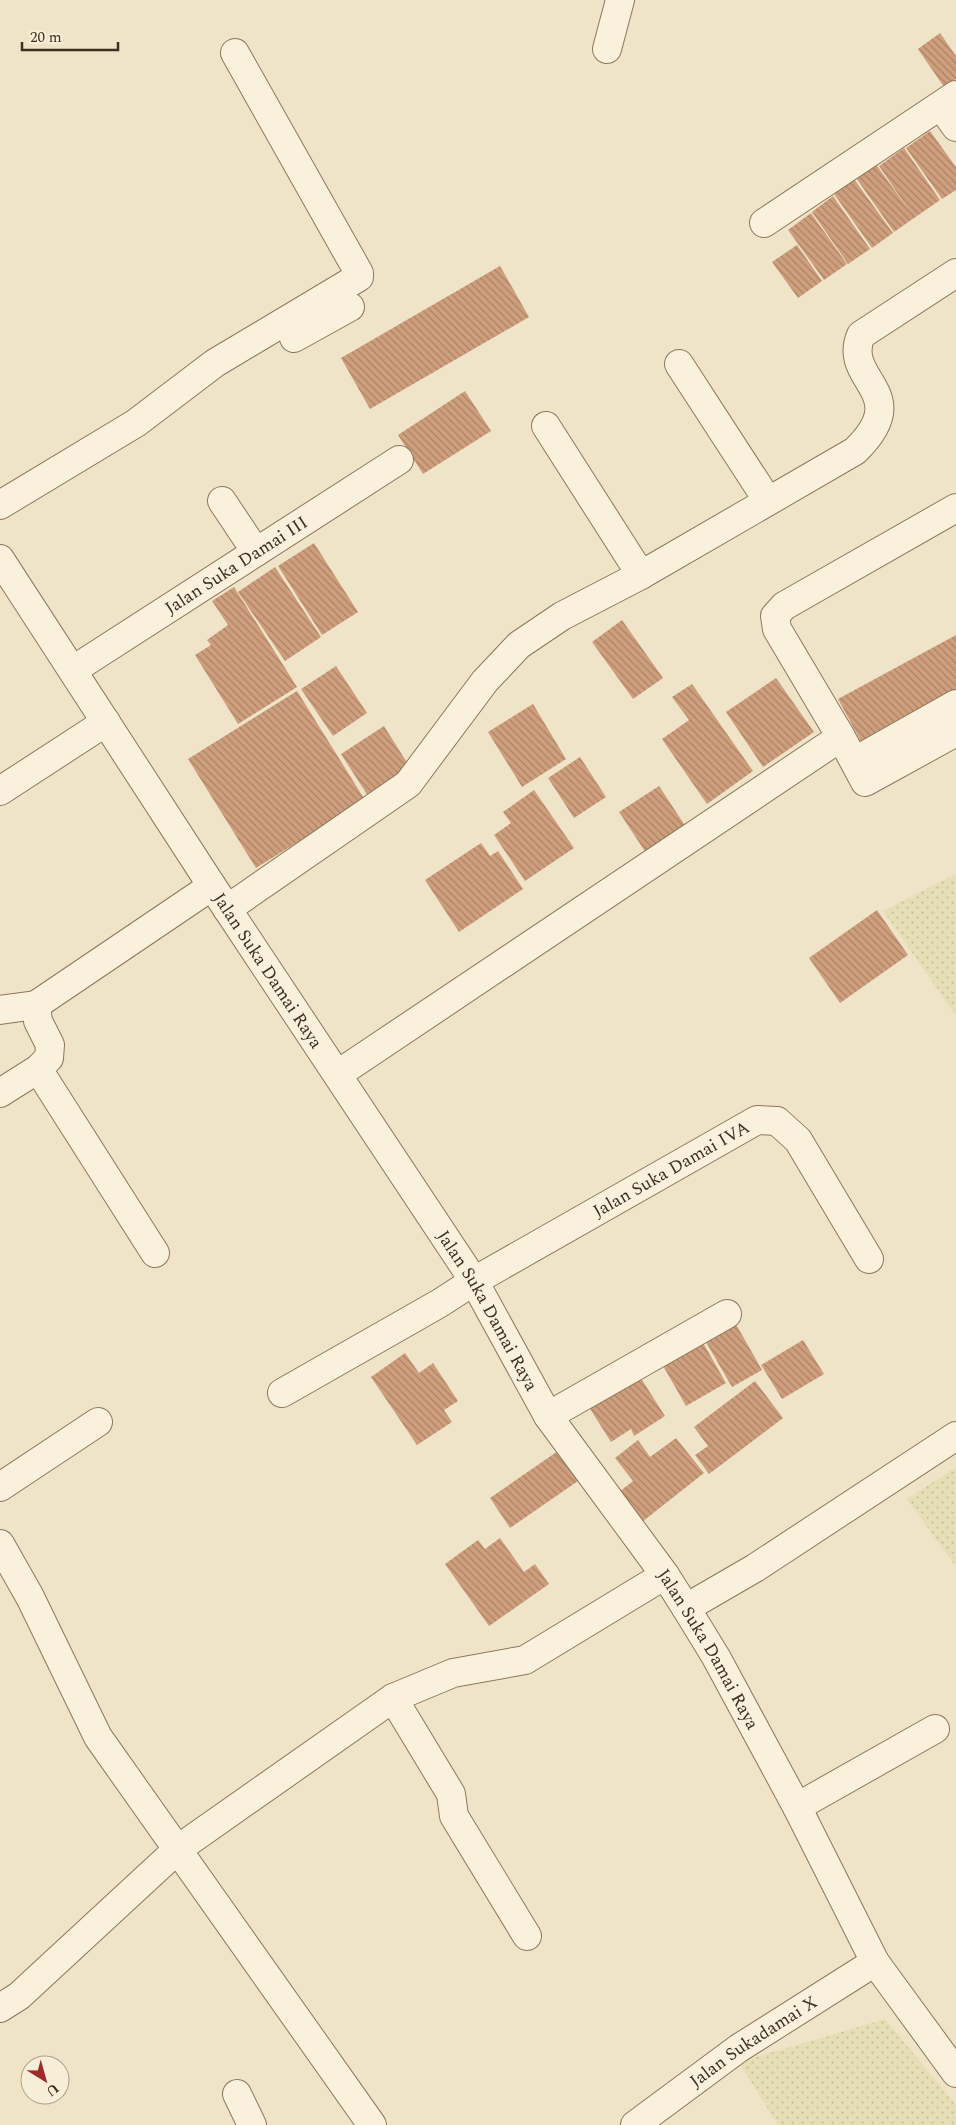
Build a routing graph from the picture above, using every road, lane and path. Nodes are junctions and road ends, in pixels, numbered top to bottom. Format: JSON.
{"nodes":[{"id":1,"x":620,"y":0,"type":"edge"},
{"id":2,"x":607,"y":49,"type":"dead end"},
{"id":3,"x":235,"y":53,"type":"dead end"},
{"id":4,"x":951,"y":109,"type":"edge"},
{"id":5,"x":764,"y":223,"type":"dead end"},
{"id":6,"x":956,"y":273,"type":"edge"},
{"id":7,"x":350,"y":307,"type":"dead end"},
{"id":8,"x":679,"y":364,"type":"dead end"},
{"id":9,"x":546,"y":426,"type":"dead end"},
{"id":10,"x":399,"y":460,"type":"dead end"},
{"id":11,"x":222,"y":500,"type":"dead end"},
{"id":12,"x":768,"y":501,"type":"junction"},
{"id":13,"x":0,"y":505,"type":"edge"},
{"id":14,"x":956,"y":508,"type":"edge"},
{"id":15,"x":0,"y":521,"type":"edge"},
{"id":16,"x":256,"y":552,"type":"junction"},
{"id":17,"x":0,"y":558,"type":"edge"},
{"id":18,"x":642,"y":575,"type":"junction"},
{"id":19,"x":73,"y":670,"type":"junction"},
{"id":20,"x":956,"y":704,"type":"edge"},
{"id":21,"x":106,"y":722,"type":"junction"},
{"id":22,"x":956,"y":732,"type":"edge"},
{"id":23,"x":842,"y":737,"type":"junction"},
{"id":24,"x":860,"y":771,"type":"junction"},
{"id":25,"x":0,"y":791,"type":"edge"},
{"id":26,"x":212,"y":886,"type":"junction"},
{"id":27,"x":227,"y":909,"type":"junction"},
{"id":28,"x":36,"y":1005,"type":"junction"},
{"id":29,"x":0,"y":1010,"type":"edge"},
{"id":30,"x":38,"y":1069,"type":"junction"},
{"id":31,"x":338,"y":1074,"type":"junction"},
{"id":32,"x":0,"y":1093,"type":"edge"},
{"id":33,"x":155,"y":1254,"type":"dead end"},
{"id":34,"x":869,"y":1259,"type":"dead end"},
{"id":35,"x":474,"y":1281,"type":"junction"},
{"id":36,"x":727,"y":1314,"type":"dead end"},
{"id":37,"x":282,"y":1393,"type":"dead end"},
{"id":38,"x":548,"y":1416,"type":"junction"},
{"id":39,"x":98,"y":1422,"type":"dead end"},
{"id":40,"x":956,"y":1436,"type":"edge"},
{"id":41,"x":0,"y":1487,"type":"edge"},
{"id":42,"x":0,"y":1544,"type":"edge"},
{"id":43,"x":665,"y":1575,"type":"junction"},
{"id":44,"x":686,"y":1608,"type":"junction"},
{"id":45,"x":393,"y":1698,"type":"junction"},
{"id":46,"x":935,"y":1729,"type":"dead end"},
{"id":47,"x":797,"y":1806,"type":"junction"},
{"id":48,"x":178,"y":1849,"type":"junction"},
{"id":49,"x":527,"y":1936,"type":"dead end"},
{"id":50,"x":875,"y":1962,"type":"junction"},
{"id":51,"x":0,"y":2008,"type":"edge"},
{"id":52,"x":954,"y":2066,"type":"edge"},
{"id":53,"x":237,"y":2094,"type":"dead end"},
{"id":54,"x":252,"y":2125,"type":"edge"},
{"id":55,"x":372,"y":2125,"type":"edge"},
{"id":56,"x":635,"y":2125,"type":"edge"}],
"edges":[{"from":1,"to":2,"type":"street"},
{"from":3,"to":13,"type":"street"},
{"from":4,"to":5,"type":"street"},
{"from":6,"to":12,"type":"street"},
{"from":7,"to":15,"type":"street"},
{"from":8,"to":12,"type":"street"},
{"from":9,"to":18,"type":"street"},
{"from":10,"to":16,"type":"street","name":"Jalan Suka Damai III"},
{"from":11,"to":16,"type":"street"},
{"from":12,"to":18,"type":"street"},
{"from":14,"to":23,"type":"street"},
{"from":16,"to":19,"type":"street","name":"Jalan Suka Damai III"},
{"from":17,"to":19,"type":"street","name":"Jalan Suka Damai Raya"},
{"from":18,"to":27,"type":"street"},
{"from":19,"to":21,"type":"street","name":"Jalan Suka Damai Raya"},
{"from":20,"to":24,"type":"street"},
{"from":21,"to":25,"type":"street"},
{"from":21,"to":26,"type":"street","name":"Jalan Suka Damai Raya"},
{"from":22,"to":24,"type":"street"},
{"from":23,"to":24,"type":"street"},
{"from":23,"to":31,"type":"street"},
{"from":26,"to":27,"type":"street","name":"Jalan Suka Damai Raya"},
{"from":26,"to":28,"type":"street"},
{"from":27,"to":31,"type":"street","name":"Jalan Suka Damai Raya"},
{"from":28,"to":29,"type":"street"},
{"from":28,"to":30,"type":"street"},
{"from":30,"to":32,"type":"street"},
{"from":30,"to":33,"type":"street"},
{"from":31,"to":35,"type":"street","name":"Jalan Suka Damai Raya"},
{"from":34,"to":35,"type":"street","name":"Jalan Suka Damai IVA"},
{"from":35,"to":37,"type":"street","name":"Jalan Suka Damai IVA"},
{"from":35,"to":38,"type":"street","name":"Jalan Suka Damai Raya"},
{"from":36,"to":38,"type":"street"},
{"from":38,"to":43,"type":"street","name":"Jalan Suka Damai Raya"},
{"from":39,"to":41,"type":"street"},
{"from":40,"to":44,"type":"street"},
{"from":42,"to":48,"type":"street"},
{"from":43,"to":44,"type":"street","name":"Jalan Suka Damai Raya"},
{"from":43,"to":45,"type":"street"},
{"from":44,"to":47,"type":"street","name":"Jalan Suka Damai Raya"},
{"from":45,"to":48,"type":"street"},
{"from":45,"to":49,"type":"street"},
{"from":46,"to":47,"type":"street"},
{"from":47,"to":50,"type":"street","name":"Jalan Suka Damai Raya"},
{"from":48,"to":51,"type":"street"},
{"from":48,"to":55,"type":"street"},
{"from":50,"to":52,"type":"street","name":"Jalan Suka Damai Raya"},
{"from":50,"to":56,"type":"street","name":"Jalan Sukadamai X"},
{"from":53,"to":54,"type":"street"}]}
